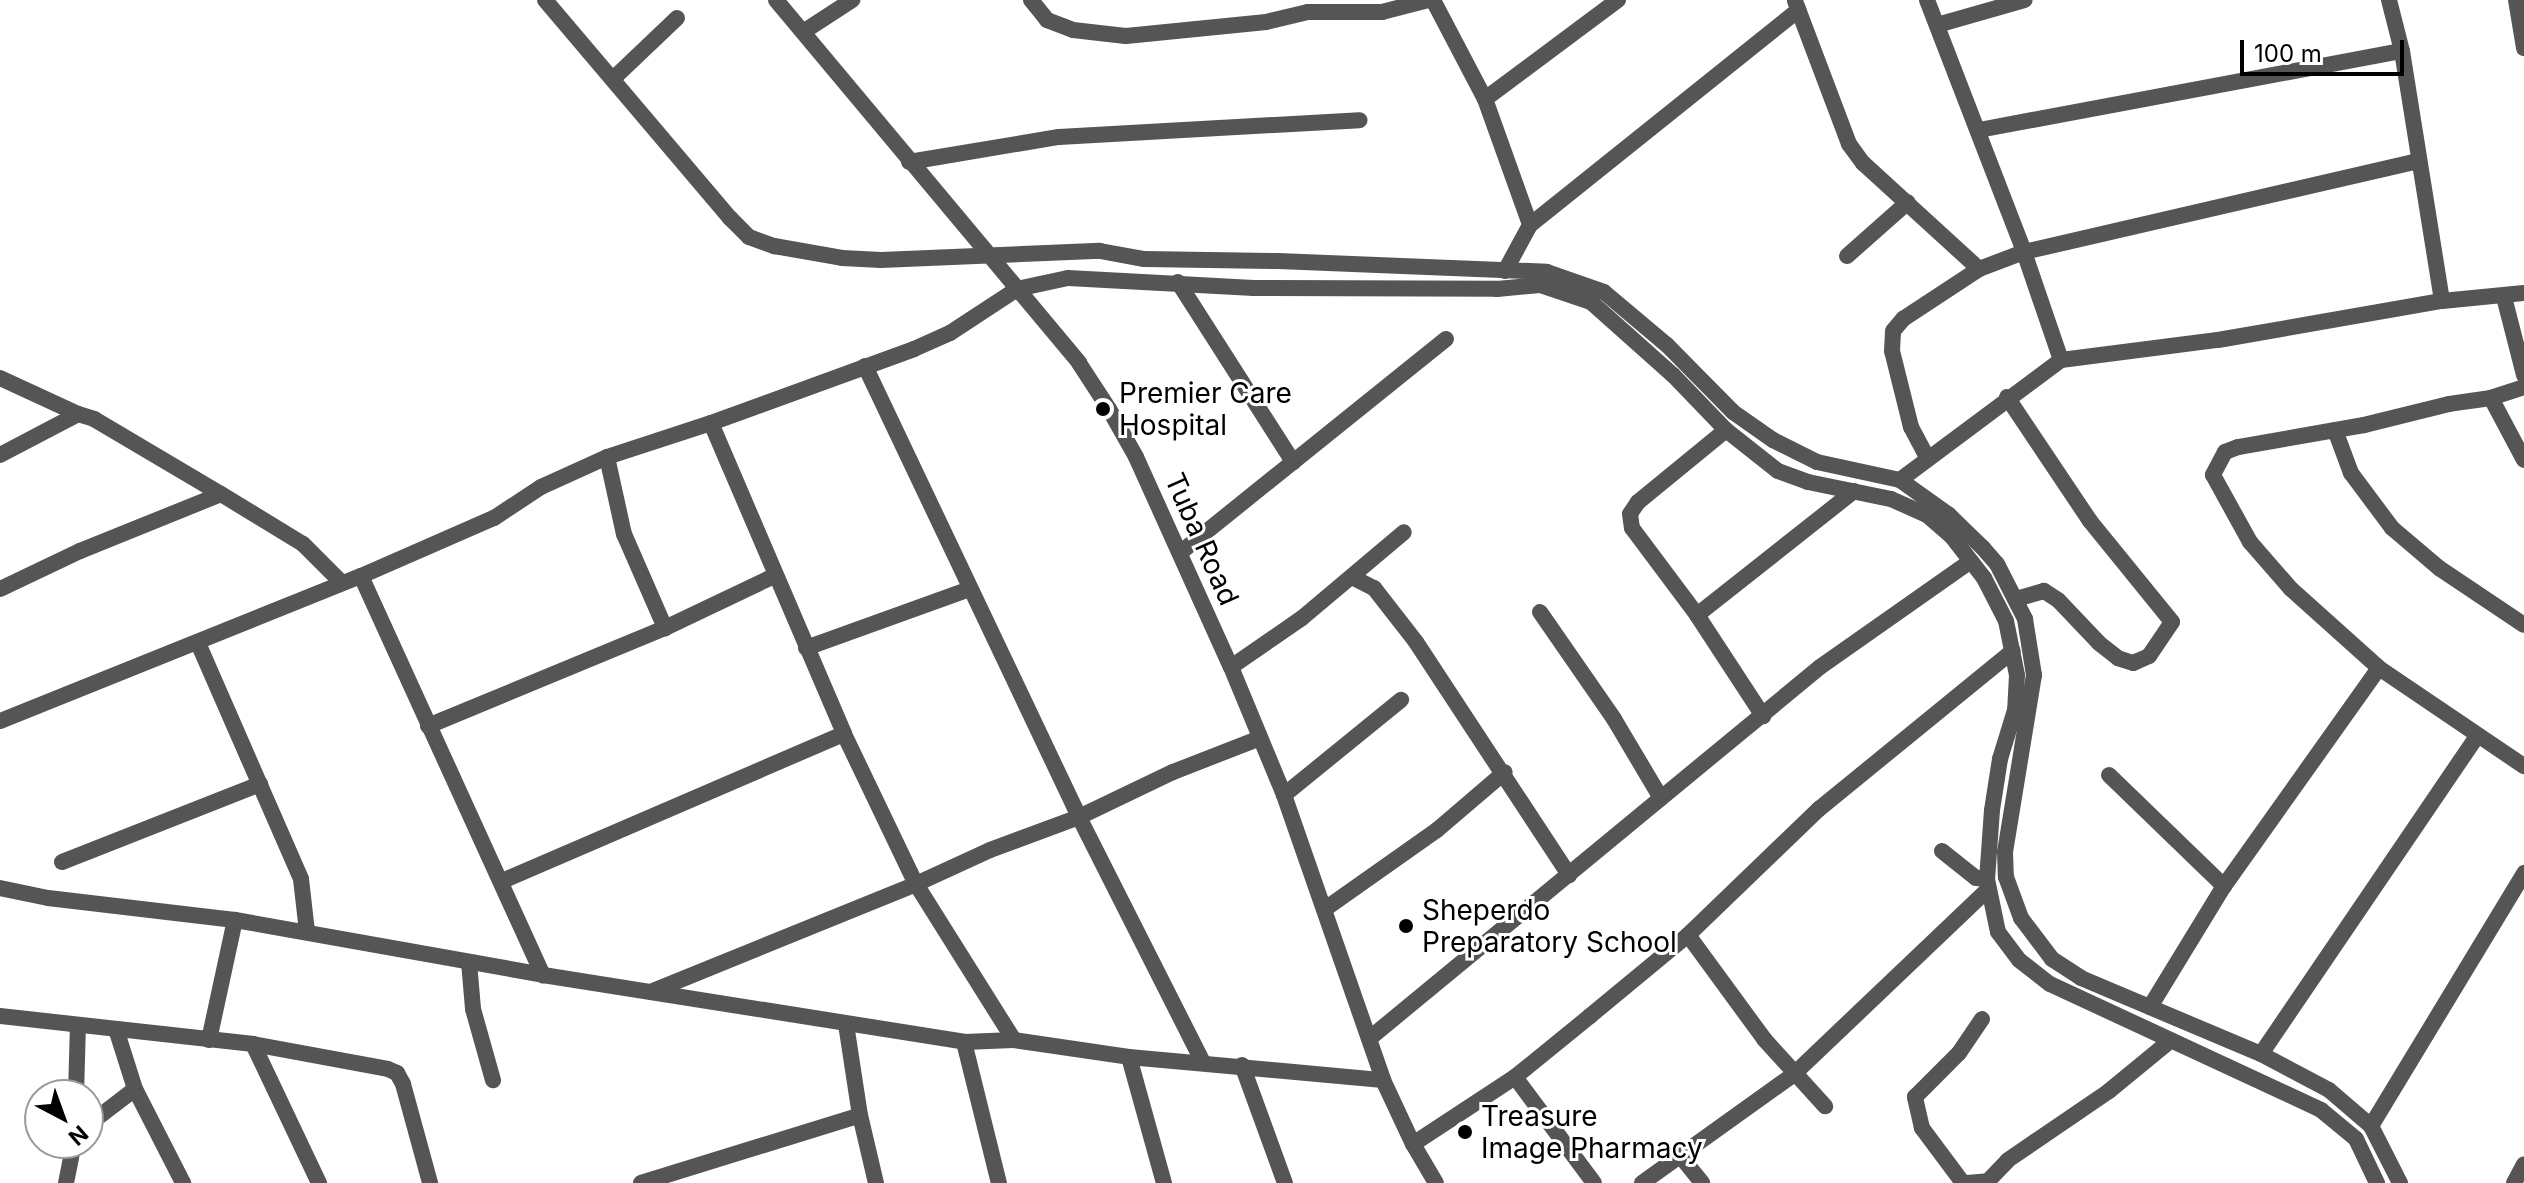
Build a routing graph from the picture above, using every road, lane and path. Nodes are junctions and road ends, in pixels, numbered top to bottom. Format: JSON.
{"nodes":[{"id":1,"x":545,"y":0,"type":"edge"},
{"id":2,"x":776,"y":0,"type":"edge"},
{"id":3,"x":852,"y":0,"type":"edge"},
{"id":4,"x":1031,"y":0,"type":"edge"},
{"id":5,"x":1431,"y":0,"type":"edge"},
{"id":6,"x":1618,"y":0,"type":"edge"},
{"id":7,"x":1927,"y":0,"type":"edge"},
{"id":8,"x":2025,"y":0,"type":"edge"},
{"id":9,"x":2389,"y":0,"type":"edge"},
{"id":10,"x":2516,"y":0,"type":"edge"},
{"id":11,"x":1796,"y":5,"type":"edge"},
{"id":12,"x":677,"y":18,"type":"dead end"},
{"id":13,"x":1937,"y":25,"type":"junction"},
{"id":14,"x":803,"y":32,"type":"junction"},
{"id":15,"x":2524,"y":48,"type":"edge"},
{"id":16,"x":2402,"y":51,"type":"junction"},
{"id":17,"x":614,"y":78,"type":"junction"},
{"id":18,"x":1485,"y":99,"type":"junction"},
{"id":19,"x":1360,"y":120,"type":"dead end"},
{"id":20,"x":1979,"y":130,"type":"junction"},
{"id":21,"x":2417,"y":161,"type":"junction"},
{"id":22,"x":909,"y":162,"type":"junction"},
{"id":23,"x":1908,"y":202,"type":"junction"},
{"id":24,"x":1530,"y":225,"type":"junction"},
{"id":25,"x":2024,"y":252,"type":"junction"},
{"id":26,"x":1847,"y":256,"type":"dead end"},
{"id":27,"x":992,"y":257,"type":"junction"},
{"id":28,"x":1979,"y":269,"type":"junction"},
{"id":29,"x":1505,"y":271,"type":"junction"},
{"id":30,"x":1178,"y":282,"type":"junction"},
{"id":31,"x":1017,"y":289,"type":"junction"},
{"id":32,"x":2524,"y":293,"type":"edge"},
{"id":33,"x":2504,"y":297,"type":"junction"},
{"id":34,"x":2442,"y":301,"type":"junction"},
{"id":35,"x":1446,"y":339,"type":"dead end"},
{"id":36,"x":2061,"y":360,"type":"junction"},
{"id":37,"x":865,"y":366,"type":"junction"},
{"id":38,"x":2524,"y":375,"type":"edge"},
{"id":39,"x":0,"y":378,"type":"edge"},
{"id":40,"x":2524,"y":387,"type":"edge"},
{"id":41,"x":2007,"y":397,"type":"junction"},
{"id":42,"x":2491,"y":398,"type":"junction"},
{"id":43,"x":78,"y":414,"type":"junction"},
{"id":44,"x":711,"y":423,"type":"junction"},
{"id":45,"x":1726,"y":430,"type":"junction"},
{"id":46,"x":2335,"y":430,"type":"junction"},
{"id":47,"x":0,"y":455,"type":"edge"},
{"id":48,"x":607,"y":457,"type":"junction"},
{"id":49,"x":1928,"y":459,"type":"junction"},
{"id":50,"x":2524,"y":460,"type":"edge"},
{"id":51,"x":1293,"y":462,"type":"junction"},
{"id":52,"x":1900,"y":480,"type":"junction"},
{"id":53,"x":1854,"y":491,"type":"junction"},
{"id":54,"x":221,"y":494,"type":"junction"},
{"id":55,"x":1404,"y":532,"type":"dead end"},
{"id":56,"x":1181,"y":552,"type":"junction"},
{"id":57,"x":1971,"y":561,"type":"junction"},
{"id":58,"x":361,"y":576,"type":"junction"},
{"id":59,"x":774,"y":576,"type":"junction"},
{"id":60,"x":1352,"y":577,"type":"junction"},
{"id":61,"x":342,"y":583,"type":"junction"},
{"id":62,"x":0,"y":589,"type":"edge"},
{"id":63,"x":970,"y":589,"type":"junction"},
{"id":64,"x":2016,"y":599,"type":"junction"},
{"id":65,"x":1540,"y":612,"type":"dead end"},
{"id":66,"x":1697,"y":615,"type":"junction"},
{"id":67,"x":2524,"y":625,"type":"edge"},
{"id":68,"x":665,"y":628,"type":"junction"},
{"id":69,"x":198,"y":643,"type":"junction"},
{"id":70,"x":806,"y":648,"type":"junction"},
{"id":71,"x":2013,"y":651,"type":"junction"},
{"id":72,"x":1231,"y":667,"type":"junction"},
{"id":73,"x":2379,"y":668,"type":"junction"},
{"id":74,"x":1401,"y":700,"type":"dead end"},
{"id":75,"x":1763,"y":716,"type":"junction"},
{"id":76,"x":0,"y":721,"type":"edge"},
{"id":77,"x":428,"y":726,"type":"junction"},
{"id":78,"x":844,"y":734,"type":"junction"},
{"id":79,"x":2477,"y":736,"type":"junction"},
{"id":80,"x":1260,"y":738,"type":"junction"},
{"id":81,"x":2524,"y":766,"type":"edge"},
{"id":82,"x":1505,"y":772,"type":"junction"},
{"id":83,"x":2109,"y":775,"type":"dead end"},
{"id":84,"x":260,"y":784,"type":"junction"},
{"id":85,"x":1284,"y":795,"type":"junction"},
{"id":86,"x":1661,"y":798,"type":"junction"},
{"id":87,"x":1079,"y":817,"type":"junction"},
{"id":88,"x":1942,"y":851,"type":"dead end"},
{"id":89,"x":62,"y":862,"type":"dead end"},
{"id":90,"x":2524,"y":873,"type":"edge"},
{"id":91,"x":1569,"y":875,"type":"junction"},
{"id":92,"x":502,"y":881,"type":"junction"},
{"id":93,"x":2,"y":884,"type":"edge"},
{"id":94,"x":916,"y":884,"type":"junction"},
{"id":95,"x":1987,"y":884,"type":"junction"},
{"id":96,"x":2224,"y":886,"type":"junction"},
{"id":97,"x":1325,"y":909,"type":"junction"},
{"id":98,"x":235,"y":920,"type":"junction"},
{"id":99,"x":307,"y":932,"type":"junction"},
{"id":100,"x":1688,"y":935,"type":"junction"},
{"id":101,"x":469,"y":962,"type":"junction"},
{"id":102,"x":543,"y":975,"type":"junction"},
{"id":103,"x":653,"y":991,"type":"junction"},
{"id":104,"x":2150,"y":1007,"type":"junction"},
{"id":105,"x":0,"y":1016,"type":"edge"},
{"id":106,"x":1982,"y":1019,"type":"dead end"},
{"id":107,"x":846,"y":1024,"type":"junction"},
{"id":108,"x":78,"y":1025,"type":"junction"},
{"id":109,"x":116,"y":1029,"type":"junction"},
{"id":110,"x":1370,"y":1038,"type":"junction"},
{"id":111,"x":209,"y":1040,"type":"junction"},
{"id":112,"x":1014,"y":1040,"type":"junction"},
{"id":113,"x":2171,"y":1040,"type":"junction"},
{"id":114,"x":964,"y":1042,"type":"junction"},
{"id":115,"x":253,"y":1044,"type":"junction"},
{"id":116,"x":2261,"y":1054,"type":"junction"},
{"id":117,"x":1129,"y":1057,"type":"junction"},
{"id":118,"x":1202,"y":1061,"type":"junction"},
{"id":119,"x":1242,"y":1065,"type":"junction"},
{"id":120,"x":1794,"y":1074,"type":"junction"},
{"id":121,"x":1515,"y":1077,"type":"junction"},
{"id":122,"x":76,"y":1079,"type":"edge"},
{"id":123,"x":493,"y":1080,"type":"dead end"},
{"id":124,"x":1383,"y":1080,"type":"junction"},
{"id":125,"x":135,"y":1089,"type":"junction"},
{"id":126,"x":1825,"y":1106,"type":"dead end"},
{"id":127,"x":104,"y":1113,"type":"edge"},
{"id":128,"x":860,"y":1115,"type":"junction"},
{"id":129,"x":2371,"y":1126,"type":"junction"},
{"id":130,"x":1413,"y":1144,"type":"junction"},
{"id":131,"x":1682,"y":1158,"type":"junction"},
{"id":132,"x":71,"y":1159,"type":"edge"},
{"id":133,"x":2524,"y":1164,"type":"edge"},
{"id":134,"x":313,"y":1181,"type":"edge"},
{"id":135,"x":1989,"y":1182,"type":"edge"},
{"id":136,"x":66,"y":1183,"type":"edge"},
{"id":137,"x":183,"y":1183,"type":"edge"},
{"id":138,"x":430,"y":1183,"type":"edge"},
{"id":139,"x":641,"y":1183,"type":"edge"},
{"id":140,"x":876,"y":1183,"type":"edge"},
{"id":141,"x":999,"y":1183,"type":"edge"},
{"id":142,"x":1164,"y":1183,"type":"edge"},
{"id":143,"x":1285,"y":1183,"type":"edge"},
{"id":144,"x":1436,"y":1183,"type":"edge"},
{"id":145,"x":1594,"y":1183,"type":"edge"},
{"id":146,"x":1642,"y":1183,"type":"edge"},
{"id":147,"x":1702,"y":1183,"type":"edge"},
{"id":148,"x":1965,"y":1183,"type":"edge"},
{"id":149,"x":2377,"y":1183,"type":"edge"},
{"id":150,"x":2400,"y":1183,"type":"edge"},
{"id":151,"x":2514,"y":1183,"type":"edge"}],
"edges":[{"from":1,"to":17,"type":"street"},
{"from":2,"to":14,"type":"street","name":"Tuba Road"},
{"from":3,"to":14,"type":"street"},
{"from":4,"to":5,"type":"street"},
{"from":5,"to":18,"type":"street"},
{"from":6,"to":18,"type":"street"},
{"from":7,"to":13,"type":"street"},
{"from":8,"to":13,"type":"street"},
{"from":9,"to":16,"type":"street"},
{"from":10,"to":15,"type":"street"},
{"from":11,"to":23,"type":"street"},
{"from":11,"to":24,"type":"street"},
{"from":12,"to":17,"type":"street"},
{"from":13,"to":20,"type":"street"},
{"from":14,"to":22,"type":"street","name":"Tuba Road"},
{"from":16,"to":20,"type":"street"},
{"from":16,"to":21,"type":"street"},
{"from":17,"to":27,"type":"street"},
{"from":18,"to":24,"type":"street"},
{"from":19,"to":22,"type":"street"},
{"from":20,"to":25,"type":"street"},
{"from":21,"to":25,"type":"street"},
{"from":21,"to":34,"type":"street"},
{"from":22,"to":27,"type":"street","name":"Tuba Road"},
{"from":23,"to":26,"type":"street"},
{"from":23,"to":28,"type":"street"},
{"from":24,"to":29,"type":"street"},
{"from":25,"to":28,"type":"street"},
{"from":25,"to":36,"type":"street"},
{"from":27,"to":29,"type":"street"},
{"from":27,"to":31,"type":"street","name":"Tuba Road"},
{"from":28,"to":49,"type":"street"},
{"from":29,"to":52,"type":"street"},
{"from":30,"to":31,"type":"street"},
{"from":30,"to":45,"type":"street"},
{"from":30,"to":51,"type":"street"},
{"from":31,"to":37,"type":"street"},
{"from":31,"to":56,"type":"street","name":"Tuba Road"},
{"from":32,"to":33,"type":"street"},
{"from":33,"to":34,"type":"street"},
{"from":33,"to":38,"type":"street"},
{"from":34,"to":36,"type":"street"},
{"from":35,"to":51,"type":"street"},
{"from":36,"to":41,"type":"street"},
{"from":37,"to":44,"type":"street"},
{"from":37,"to":63,"type":"street"},
{"from":39,"to":43,"type":"street"},
{"from":40,"to":42,"type":"street"},
{"from":41,"to":49,"type":"street"},
{"from":41,"to":64,"type":"street"},
{"from":42,"to":46,"type":"street"},
{"from":42,"to":50,"type":"street"},
{"from":43,"to":47,"type":"street"},
{"from":43,"to":54,"type":"street"},
{"from":44,"to":48,"type":"street"},
{"from":44,"to":59,"type":"street"},
{"from":45,"to":53,"type":"street"},
{"from":45,"to":66,"type":"street"},
{"from":46,"to":67,"type":"street"},
{"from":46,"to":73,"type":"street"},
{"from":48,"to":58,"type":"street"},
{"from":48,"to":68,"type":"street"},
{"from":49,"to":52,"type":"street"},
{"from":51,"to":56,"type":"street"},
{"from":52,"to":64,"type":"street"},
{"from":53,"to":57,"type":"street"},
{"from":53,"to":66,"type":"street"},
{"from":54,"to":61,"type":"street"},
{"from":54,"to":62,"type":"street"},
{"from":55,"to":60,"type":"street"},
{"from":56,"to":72,"type":"street","name":"Tuba Road"},
{"from":57,"to":71,"type":"street"},
{"from":57,"to":75,"type":"street"},
{"from":58,"to":61,"type":"street"},
{"from":58,"to":77,"type":"street"},
{"from":59,"to":68,"type":"street"},
{"from":59,"to":70,"type":"street"},
{"from":60,"to":72,"type":"street"},
{"from":60,"to":82,"type":"street"},
{"from":61,"to":69,"type":"street"},
{"from":63,"to":70,"type":"street"},
{"from":63,"to":87,"type":"street"},
{"from":64,"to":104,"type":"street"},
{"from":65,"to":86,"type":"street"},
{"from":66,"to":75,"type":"street"},
{"from":68,"to":77,"type":"street"},
{"from":69,"to":76,"type":"street"},
{"from":69,"to":84,"type":"street"},
{"from":70,"to":78,"type":"street"},
{"from":71,"to":95,"type":"street"},
{"from":71,"to":100,"type":"street"},
{"from":72,"to":80,"type":"street","name":"Tuba Road"},
{"from":73,"to":79,"type":"street"},
{"from":73,"to":96,"type":"street"},
{"from":74,"to":85,"type":"street"},
{"from":75,"to":86,"type":"street"},
{"from":77,"to":92,"type":"street"},
{"from":78,"to":92,"type":"street"},
{"from":78,"to":94,"type":"street"},
{"from":79,"to":81,"type":"street"},
{"from":79,"to":116,"type":"street"},
{"from":80,"to":85,"type":"street","name":"Tuba Road"},
{"from":80,"to":87,"type":"street"},
{"from":82,"to":91,"type":"street"},
{"from":82,"to":97,"type":"street"},
{"from":83,"to":96,"type":"street"},
{"from":84,"to":89,"type":"street"},
{"from":84,"to":99,"type":"street"},
{"from":85,"to":97,"type":"street","name":"Tuba Road"},
{"from":86,"to":91,"type":"street"},
{"from":87,"to":94,"type":"street"},
{"from":87,"to":118,"type":"street"},
{"from":88,"to":95,"type":"street"},
{"from":90,"to":129,"type":"street"},
{"from":91,"to":110,"type":"street"},
{"from":92,"to":102,"type":"street"},
{"from":93,"to":98,"type":"street"},
{"from":94,"to":103,"type":"street"},
{"from":94,"to":112,"type":"street"},
{"from":95,"to":113,"type":"street"},
{"from":95,"to":120,"type":"street"},
{"from":96,"to":104,"type":"street"},
{"from":97,"to":110,"type":"street","name":"Tuba Road"},
{"from":98,"to":99,"type":"street"},
{"from":98,"to":111,"type":"street"},
{"from":99,"to":101,"type":"street"},
{"from":100,"to":120,"type":"street"},
{"from":100,"to":121,"type":"street"},
{"from":101,"to":102,"type":"street"},
{"from":101,"to":123,"type":"street"},
{"from":102,"to":103,"type":"street"},
{"from":103,"to":107,"type":"street"},
{"from":104,"to":116,"type":"street"},
{"from":105,"to":108,"type":"street"},
{"from":106,"to":148,"type":"street"},
{"from":107,"to":114,"type":"street"},
{"from":107,"to":128,"type":"street"},
{"from":108,"to":109,"type":"street"},
{"from":108,"to":122,"type":"street"},
{"from":109,"to":111,"type":"street"},
{"from":109,"to":125,"type":"street"},
{"from":110,"to":124,"type":"street","name":"Tuba Road"},
{"from":111,"to":115,"type":"street"},
{"from":112,"to":114,"type":"street"},
{"from":112,"to":117,"type":"street"},
{"from":113,"to":135,"type":"street"},
{"from":113,"to":149,"type":"street"},
{"from":114,"to":141,"type":"street"},
{"from":115,"to":134,"type":"street"},
{"from":115,"to":138,"type":"street"},
{"from":116,"to":129,"type":"street"},
{"from":117,"to":118,"type":"street"},
{"from":117,"to":142,"type":"street"},
{"from":118,"to":119,"type":"street"},
{"from":119,"to":124,"type":"street"},
{"from":119,"to":143,"type":"street"},
{"from":120,"to":126,"type":"street"},
{"from":120,"to":131,"type":"street"},
{"from":121,"to":130,"type":"street"},
{"from":121,"to":145,"type":"street"},
{"from":124,"to":130,"type":"street","name":"Tuba Road"},
{"from":125,"to":127,"type":"street"},
{"from":125,"to":137,"type":"street"},
{"from":128,"to":139,"type":"street"},
{"from":128,"to":140,"type":"street"},
{"from":129,"to":150,"type":"street"},
{"from":130,"to":144,"type":"street","name":"Tuba Road"},
{"from":131,"to":146,"type":"street"},
{"from":131,"to":147,"type":"street"},
{"from":132,"to":136,"type":"street"},
{"from":133,"to":151,"type":"street"},
{"from":135,"to":148,"type":"street"}]}
